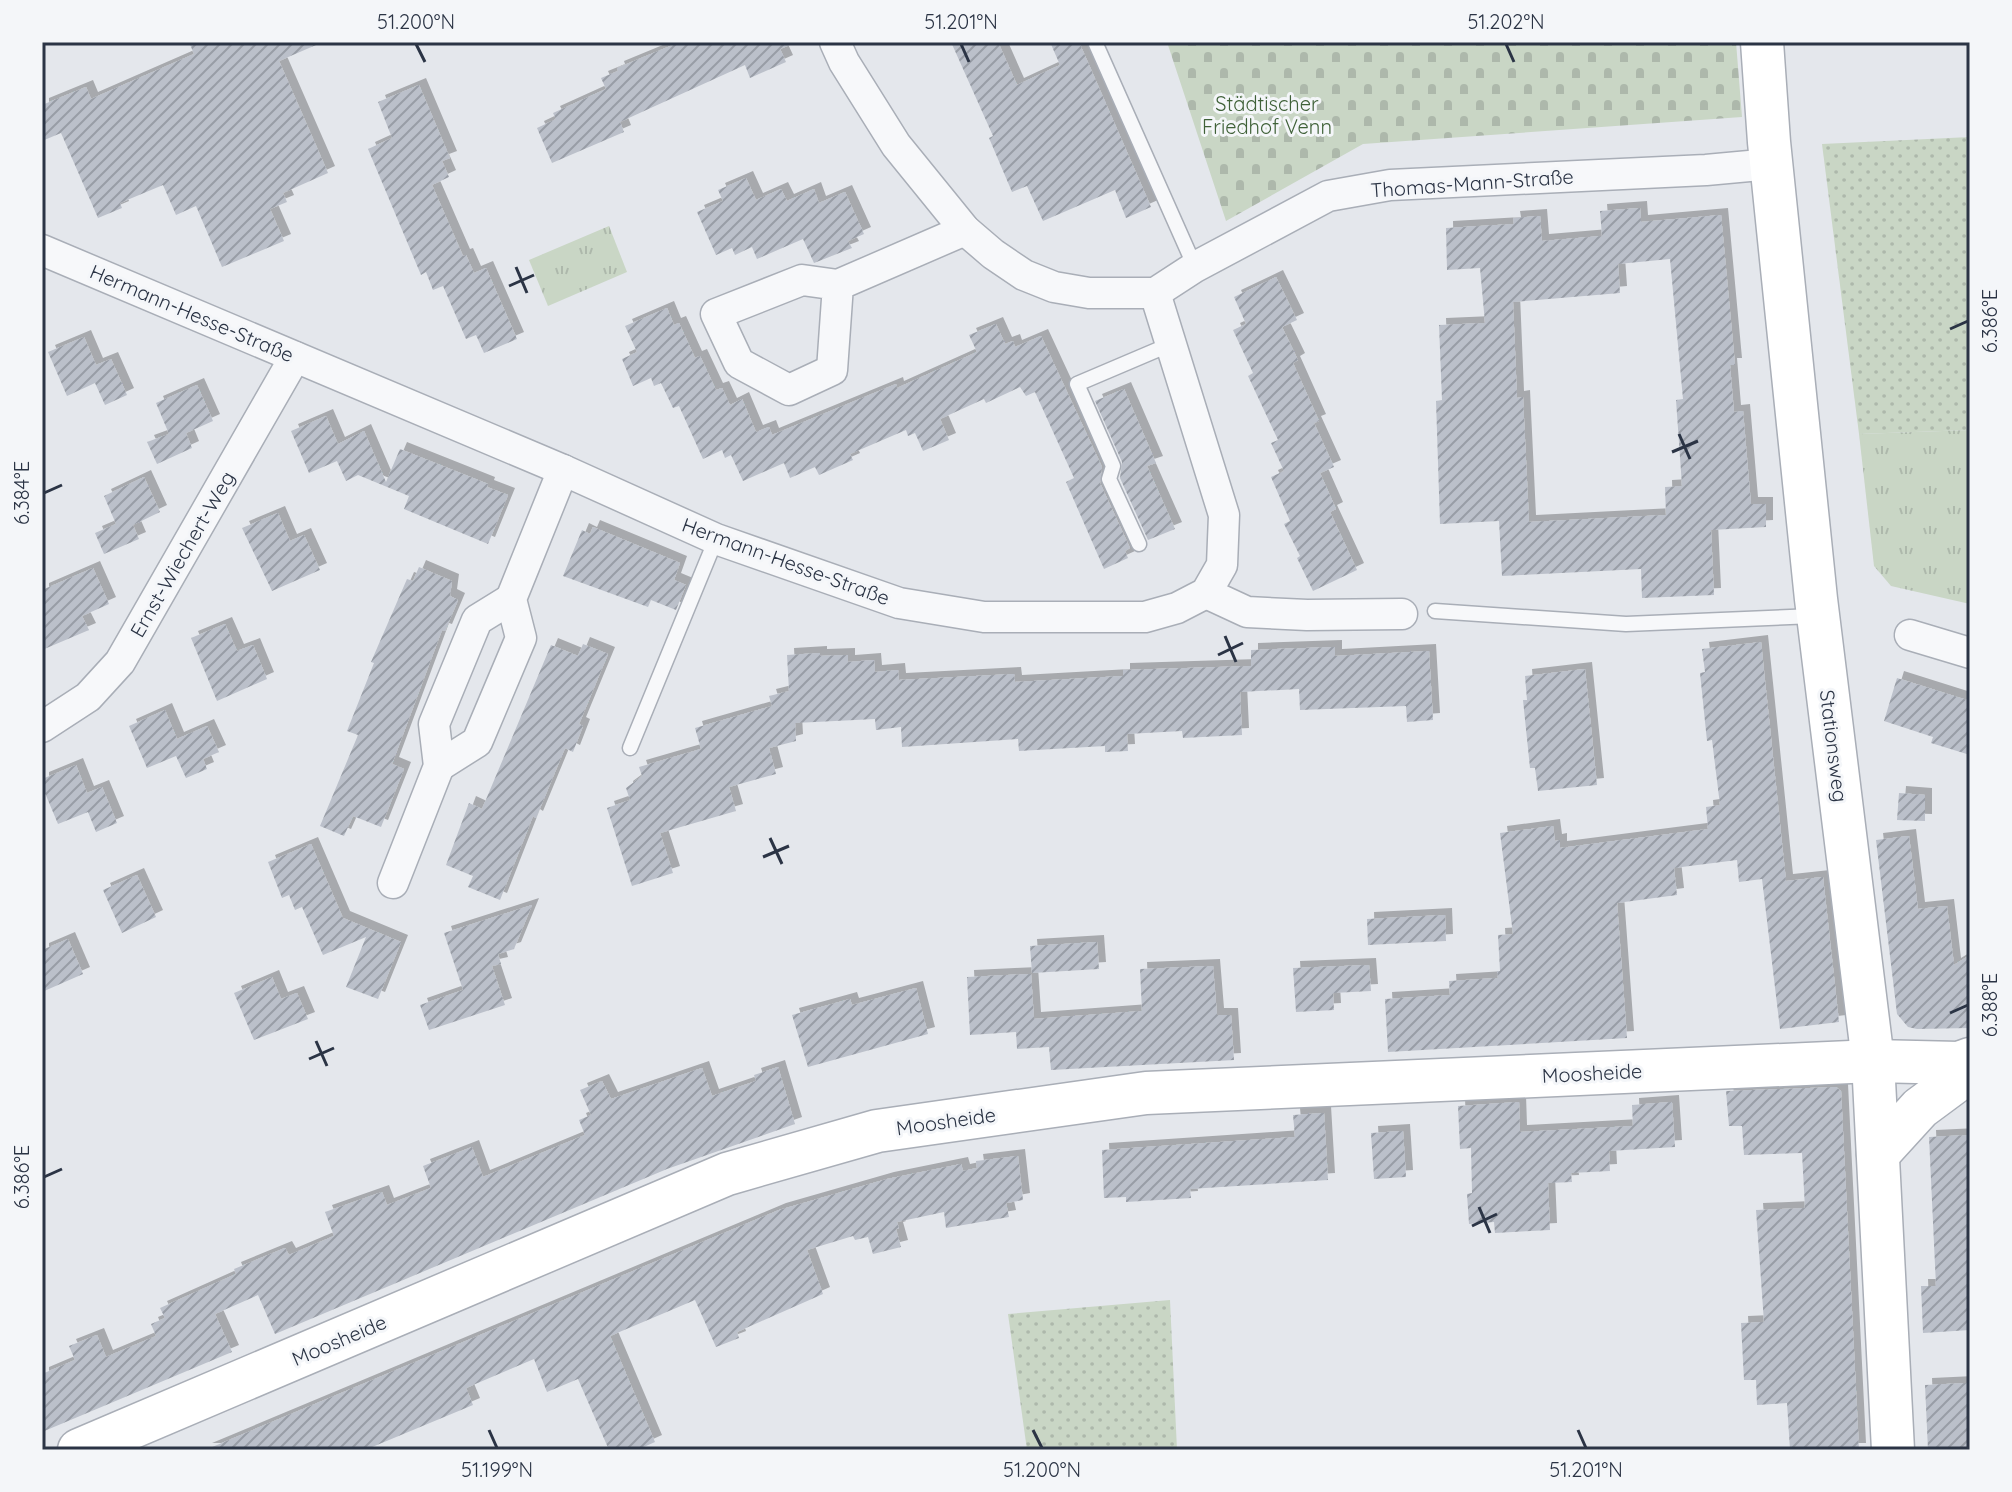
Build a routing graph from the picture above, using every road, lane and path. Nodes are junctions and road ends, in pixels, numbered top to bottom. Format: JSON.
{"nodes":[{"id":1,"x":835,"y":42,"type":"edge"},
{"id":2,"x":1095,"y":42,"type":"edge"},
{"id":3,"x":1762,"y":42,"type":"edge"},
{"id":4,"x":1771,"y":164,"type":"junction"},
{"id":5,"x":965,"y":230,"type":"junction"},
{"id":6,"x":42,"y":250,"type":"edge"},
{"id":7,"x":1195,"y":267,"type":"junction"},
{"id":8,"x":838,"y":285,"type":"dead end"},
{"id":9,"x":1155,"y":293,"type":"junction"},
{"id":10,"x":1171,"y":344,"type":"junction"},
{"id":11,"x":295,"y":357,"type":"junction"},
{"id":12,"x":563,"y":470,"type":"junction"},
{"id":13,"x":716,"y":539,"type":"junction"},
{"id":14,"x":1139,"y":544,"type":"dead end"},
{"id":15,"x":1206,"y":593,"type":"junction"},
{"id":16,"x":511,"y":599,"type":"junction"},
{"id":17,"x":1435,"y":611,"type":"dead end"},
{"id":18,"x":1402,"y":614,"type":"dead end"},
{"id":19,"x":1818,"y":616,"type":"junction"},
{"id":20,"x":1910,"y":635,"type":"dead end"},
{"id":21,"x":1970,"y":653,"type":"edge"},
{"id":22,"x":42,"y":727,"type":"edge"},
{"id":23,"x":630,"y":748,"type":"dead end"},
{"id":24,"x":439,"y":766,"type":"junction"},
{"id":25,"x":393,"y":883,"type":"dead end"},
{"id":26,"x":1970,"y":1059,"type":"edge"},
{"id":27,"x":1873,"y":1061,"type":"junction"},
{"id":28,"x":1970,"y":1071,"type":"edge"},
{"id":29,"x":1878,"y":1154,"type":"junction"},
{"id":30,"x":79,"y":1450,"type":"edge"},
{"id":31,"x":1893,"y":1450,"type":"edge"}],
"edges":[{"from":1,"to":5,"type":"street"},
{"from":2,"to":7,"type":"lane"},
{"from":3,"to":4,"type":"street","name":"Stationsweg"},
{"from":4,"to":7,"type":"street","name":"Thomas-Mann-Straße"},
{"from":4,"to":19,"type":"street","name":"Stationsweg"},
{"from":5,"to":8,"type":"street"},
{"from":5,"to":9,"type":"street"},
{"from":6,"to":11,"type":"street","name":"Hermann-Hesse-Straße"},
{"from":7,"to":9,"type":"street","name":"Thomas-Mann-Straße"},
{"from":9,"to":10,"type":"street"},
{"from":10,"to":14,"type":"lane"},
{"from":10,"to":15,"type":"street"},
{"from":11,"to":12,"type":"street","name":"Hermann-Hesse-Straße"},
{"from":11,"to":22,"type":"street","name":"Ernst-Wiechert-Weg"},
{"from":12,"to":13,"type":"street","name":"Hermann-Hesse-Straße"},
{"from":12,"to":16,"type":"street"},
{"from":13,"to":15,"type":"street","name":"Hermann-Hesse-Straße"},
{"from":13,"to":23,"type":"lane"},
{"from":15,"to":18,"type":"street"},
{"from":16,"to":24,"type":"street"},
{"from":16,"to":24,"type":"street"},
{"from":17,"to":19,"type":"lane"},
{"from":19,"to":27,"type":"street","name":"Stationsweg"},
{"from":20,"to":21,"type":"street"},
{"from":24,"to":25,"type":"street"},
{"from":26,"to":27,"type":"street","name":"Moosheide"},
{"from":27,"to":29,"type":"street","name":"Stationsweg"},
{"from":27,"to":30,"type":"street","name":"Moosheide"},
{"from":28,"to":29,"type":"street"},
{"from":29,"to":31,"type":"street","name":"Stationsweg"}]}
